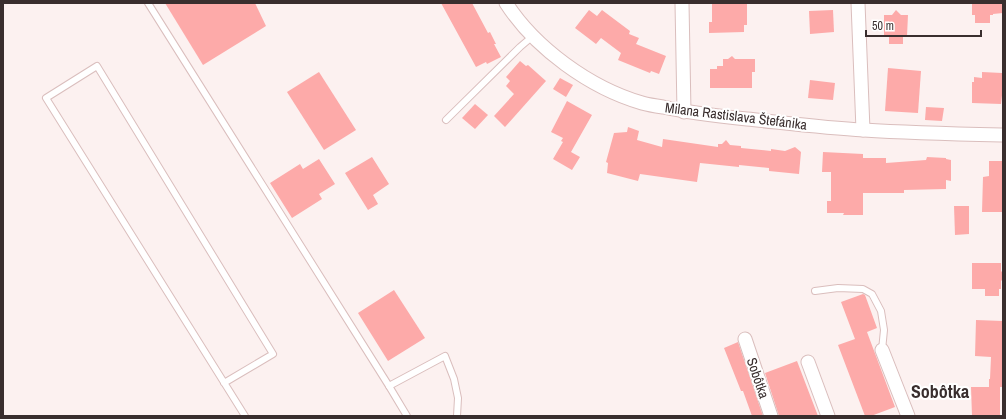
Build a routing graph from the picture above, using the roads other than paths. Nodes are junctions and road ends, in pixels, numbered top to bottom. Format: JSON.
{"nodes":[{"id":1,"x":148,"y":3,"type":"edge"},
{"id":2,"x":506,"y":3,"type":"edge"},
{"id":3,"x":682,"y":3,"type":"edge"},
{"id":4,"x":858,"y":3,"type":"edge"},
{"id":5,"x":532,"y":36,"type":"junction"},
{"id":6,"x":684,"y":112,"type":"junction"},
{"id":7,"x":446,"y":120,"type":"dead end"},
{"id":8,"x":863,"y":130,"type":"junction"},
{"id":9,"x":1003,"y":135,"type":"edge"},
{"id":10,"x":815,"y":291,"type":"dead end"},
{"id":11,"x":745,"y":339,"type":"dead end"},
{"id":12,"x":882,"y":350,"type":"joint"},
{"id":13,"x":808,"y":362,"type":"dead end"},
{"id":14,"x":224,"y":383,"type":"junction"},
{"id":15,"x":389,"y":386,"type":"junction"},
{"id":16,"x":245,"y":416,"type":"edge"},
{"id":17,"x":407,"y":416,"type":"edge"},
{"id":18,"x":457,"y":416,"type":"edge"},
{"id":19,"x":771,"y":416,"type":"edge"},
{"id":20,"x":828,"y":416,"type":"edge"},
{"id":21,"x":908,"y":416,"type":"edge"}],
"edges":[{"from":1,"to":15,"type":"lane"},
{"from":2,"to":5,"type":"street","name":"Milana Rastislava Štefánika"},
{"from":3,"to":6,"type":"street"},
{"from":4,"to":8,"type":"street"},
{"from":5,"to":6,"type":"street","name":"Milana Rastislava Štefánika"},
{"from":5,"to":7,"type":"lane"},
{"from":6,"to":8,"type":"street","name":"Milana Rastislava Štefánika"},
{"from":8,"to":9,"type":"street","name":"Milana Rastislava Štefánika"},
{"from":10,"to":12,"type":"lane"},
{"from":11,"to":19,"type":"street","name":"Sobôtka"},
{"from":12,"to":21,"type":"street"},
{"from":13,"to":20,"type":"street"},
{"from":14,"to":14,"type":"lane"},
{"from":14,"to":16,"type":"lane"},
{"from":15,"to":17,"type":"lane"},
{"from":15,"to":18,"type":"lane"}]}
